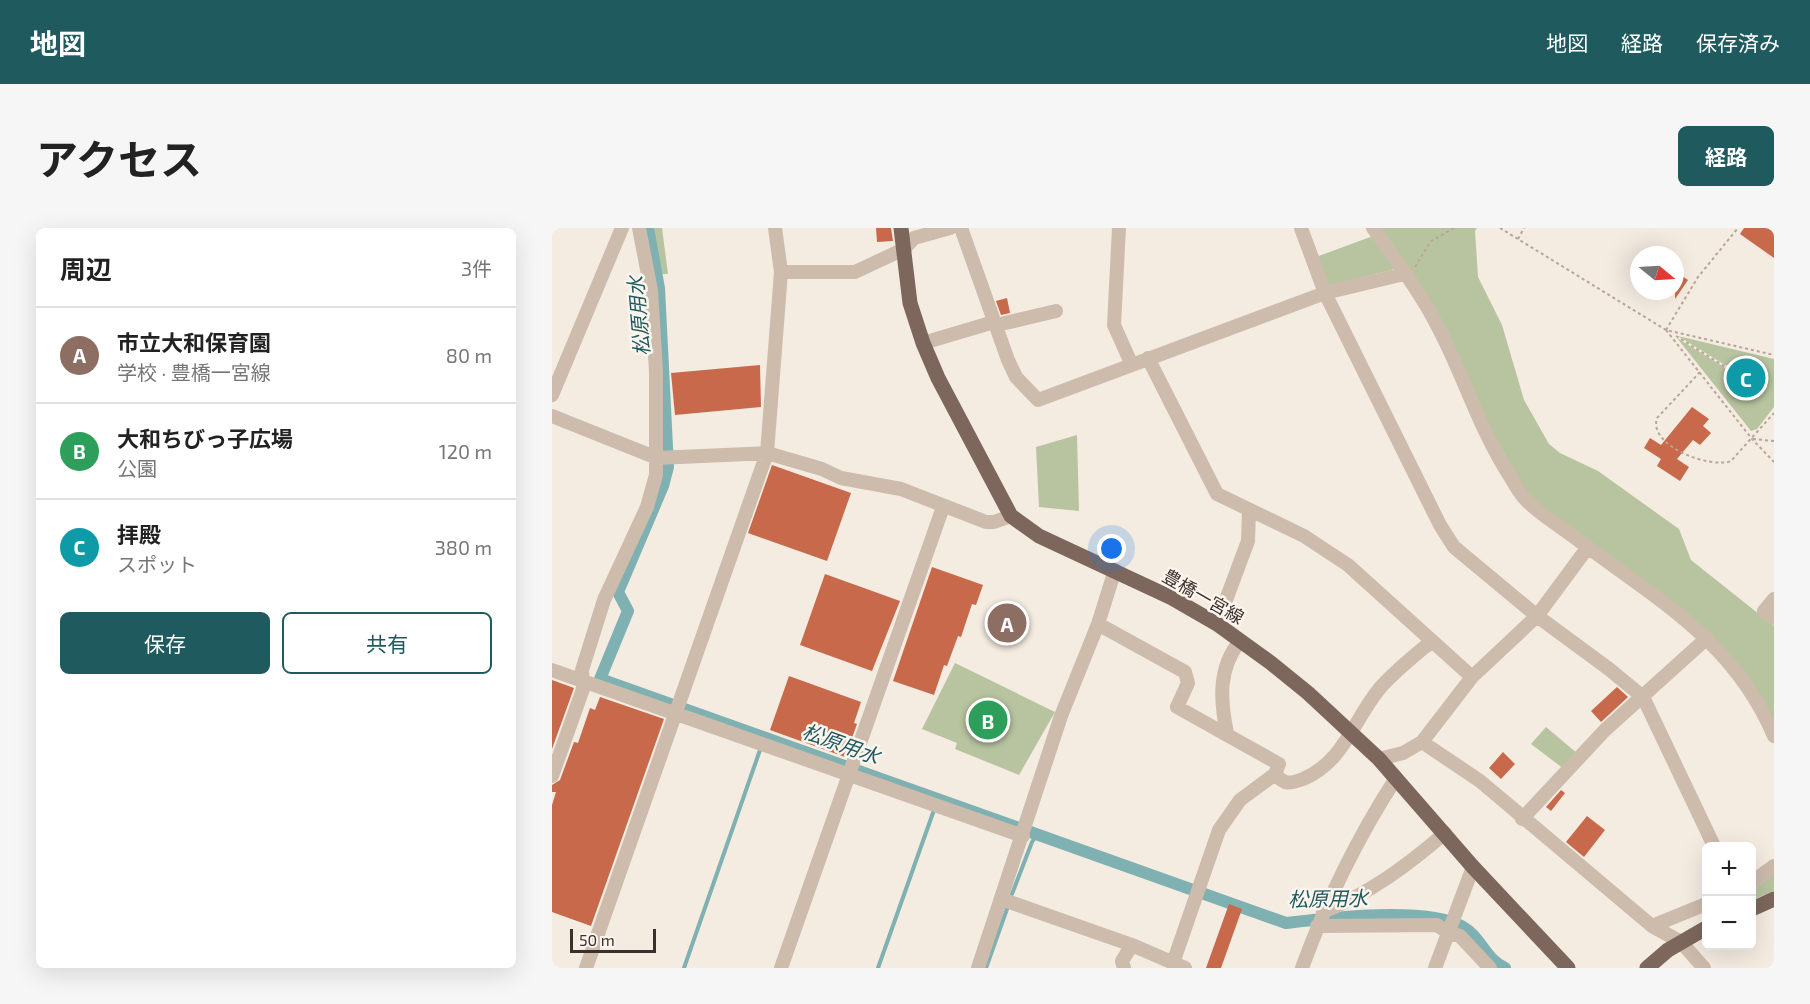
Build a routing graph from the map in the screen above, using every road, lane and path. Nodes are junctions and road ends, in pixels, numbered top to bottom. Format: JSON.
{"nodes":[{"id":1,"x":622,"y":228,"type":"edge"},
{"id":2,"x":639,"y":228,"type":"edge"},
{"id":3,"x":775,"y":228,"type":"edge"},
{"id":4,"x":901,"y":228,"type":"edge"},
{"id":5,"x":950,"y":228,"type":"edge"},
{"id":6,"x":961,"y":228,"type":"edge"},
{"id":7,"x":1119,"y":228,"type":"edge"},
{"id":8,"x":1301,"y":228,"type":"edge"},
{"id":9,"x":1374,"y":228,"type":"edge"},
{"id":10,"x":1454,"y":228,"type":"edge"},
{"id":11,"x":1500,"y":228,"type":"edge"},
{"id":12,"x":1524,"y":228,"type":"edge"},
{"id":13,"x":1738,"y":228,"type":"edge"},
{"id":14,"x":1518,"y":239,"type":"junction"},
{"id":15,"x":904,"y":249,"type":"junction"},
{"id":16,"x":781,"y":272,"type":"junction"},
{"id":17,"x":1404,"y":274,"type":"junction"},
{"id":18,"x":1324,"y":293,"type":"junction"},
{"id":19,"x":1056,"y":311,"type":"dead end"},
{"id":20,"x":994,"y":322,"type":"junction"},
{"id":21,"x":1666,"y":330,"type":"junction"},
{"id":22,"x":1676,"y":336,"type":"dead end"},
{"id":23,"x":923,"y":343,"type":"junction"},
{"id":24,"x":1774,"y":355,"type":"edge"},
{"id":25,"x":1148,"y":358,"type":"junction"},
{"id":26,"x":1131,"y":363,"type":"junction"},
{"id":27,"x":1700,"y":372,"type":"junction"},
{"id":28,"x":1740,"y":376,"type":"dead end"},
{"id":29,"x":552,"y":395,"type":"edge"},
{"id":30,"x":1774,"y":413,"type":"edge"},
{"id":31,"x":552,"y":416,"type":"edge"},
{"id":32,"x":1752,"y":439,"type":"junction"},
{"id":33,"x":1774,"y":441,"type":"edge"},
{"id":34,"x":767,"y":453,"type":"junction"},
{"id":35,"x":657,"y":458,"type":"junction"},
{"id":36,"x":1774,"y":462,"type":"edge"},
{"id":37,"x":943,"y":507,"type":"junction"},
{"id":38,"x":1249,"y":510,"type":"junction"},
{"id":39,"x":1011,"y":516,"type":"junction"},
{"id":40,"x":1588,"y":547,"type":"junction"},
{"id":41,"x":1115,"y":570,"type":"junction"},
{"id":42,"x":1774,"y":599,"type":"edge"},
{"id":43,"x":1537,"y":616,"type":"junction"},
{"id":44,"x":1774,"y":618,"type":"edge"},
{"id":45,"x":1098,"y":624,"type":"junction"},
{"id":46,"x":1217,"y":624,"type":"junction"},
{"id":47,"x":1707,"y":638,"type":"junction"},
{"id":48,"x":1240,"y":641,"type":"junction"},
{"id":49,"x":1432,"y":641,"type":"junction"},
{"id":50,"x":552,"y":670,"type":"edge"},
{"id":51,"x":1472,"y":677,"type":"junction"},
{"id":52,"x":580,"y":680,"type":"junction"},
{"id":53,"x":1643,"y":698,"type":"junction"},
{"id":54,"x":675,"y":714,"type":"junction"},
{"id":55,"x":1227,"y":733,"type":"junction"},
{"id":56,"x":1351,"y":735,"type":"junction"},
{"id":57,"x":1774,"y":736,"type":"edge"},
{"id":58,"x":1422,"y":742,"type":"junction"},
{"id":59,"x":1379,"y":759,"type":"junction"},
{"id":60,"x":1275,"y":774,"type":"junction"},
{"id":61,"x":848,"y":775,"type":"junction"},
{"id":62,"x":552,"y":776,"type":"edge"},
{"id":63,"x":1396,"y":778,"type":"junction"},
{"id":64,"x":1522,"y":819,"type":"junction"},
{"id":65,"x":1445,"y":833,"type":"junction"},
{"id":66,"x":1023,"y":836,"type":"junction"},
{"id":67,"x":1712,"y":842,"type":"edge"},
{"id":68,"x":1774,"y":866,"type":"edge"},
{"id":69,"x":1473,"y":867,"type":"junction"},
{"id":70,"x":1756,"y":879,"type":"edge"},
{"id":71,"x":1001,"y":899,"type":"junction"},
{"id":72,"x":1774,"y":899,"type":"edge"},
{"id":73,"x":1702,"y":906,"type":"edge"},
{"id":74,"x":1756,"y":907,"type":"edge"},
{"id":75,"x":1320,"y":919,"type":"junction"},
{"id":76,"x":1450,"y":925,"type":"junction"},
{"id":77,"x":1652,"y":926,"type":"junction"},
{"id":78,"x":1702,"y":931,"type":"edge"},
{"id":79,"x":1681,"y":942,"type":"junction"},
{"id":80,"x":1132,"y":945,"type":"junction"},
{"id":81,"x":1179,"y":966,"type":"edge"},
{"id":82,"x":585,"y":968,"type":"edge"},
{"id":83,"x":781,"y":968,"type":"edge"},
{"id":84,"x":978,"y":968,"type":"edge"},
{"id":85,"x":1124,"y":968,"type":"edge"},
{"id":86,"x":1302,"y":968,"type":"edge"},
{"id":87,"x":1435,"y":968,"type":"edge"},
{"id":88,"x":1490,"y":968,"type":"edge"},
{"id":89,"x":1568,"y":968,"type":"edge"},
{"id":90,"x":1647,"y":968,"type":"edge"},
{"id":91,"x":1704,"y":968,"type":"edge"}],
"edges":[{"from":1,"to":29,"type":"street"},
{"from":2,"to":35,"type":"street"},
{"from":3,"to":16,"type":"street"},
{"from":4,"to":15,"type":"main road","name":"豊橋一宮線"},
{"from":5,"to":15,"type":"street"},
{"from":6,"to":20,"type":"street"},
{"from":7,"to":26,"type":"street"},
{"from":8,"to":18,"type":"street"},
{"from":9,"to":17,"type":"street"},
{"from":10,"to":17,"type":"path"},
{"from":11,"to":14,"type":"path"},
{"from":12,"to":14,"type":"path"},
{"from":13,"to":21,"type":"path"},
{"from":14,"to":21,"type":"path"},
{"from":15,"to":16,"type":"street"},
{"from":15,"to":23,"type":"main road","name":"豊橋一宮線"},
{"from":16,"to":34,"type":"street"},
{"from":17,"to":18,"type":"street"},
{"from":17,"to":40,"type":"street"},
{"from":18,"to":25,"type":"street"},
{"from":18,"to":43,"type":"street"},
{"from":19,"to":20,"type":"street"},
{"from":20,"to":23,"type":"street"},
{"from":20,"to":26,"type":"street"},
{"from":21,"to":24,"type":"path"},
{"from":21,"to":27,"type":"path"},
{"from":22,"to":28,"type":"path"},
{"from":23,"to":39,"type":"main road","name":"豊橋一宮線"},
{"from":25,"to":26,"type":"street"},
{"from":25,"to":38,"type":"street"},
{"from":27,"to":32,"type":"path"},
{"from":27,"to":32,"type":"path"},
{"from":30,"to":32,"type":"path"},
{"from":31,"to":35,"type":"street"},
{"from":32,"to":33,"type":"path"},
{"from":32,"to":36,"type":"path"},
{"from":34,"to":35,"type":"street"},
{"from":34,"to":37,"type":"street"},
{"from":34,"to":54,"type":"street"},
{"from":35,"to":52,"type":"street"},
{"from":37,"to":39,"type":"street"},
{"from":37,"to":61,"type":"street"},
{"from":38,"to":46,"type":"street"},
{"from":38,"to":49,"type":"street"},
{"from":39,"to":41,"type":"main road","name":"豊橋一宮線"},
{"from":40,"to":43,"type":"street"},
{"from":40,"to":47,"type":"street"},
{"from":41,"to":45,"type":"street"},
{"from":41,"to":46,"type":"main road","name":"豊橋一宮線"},
{"from":42,"to":44,"type":"street"},
{"from":43,"to":51,"type":"street"},
{"from":43,"to":53,"type":"street"},
{"from":45,"to":55,"type":"street"},
{"from":45,"to":66,"type":"street"},
{"from":46,"to":48,"type":"main road","name":"豊橋一宮線"},
{"from":47,"to":53,"type":"street"},
{"from":47,"to":57,"type":"street"},
{"from":48,"to":55,"type":"street"},
{"from":48,"to":56,"type":"main road","name":"豊橋一宮線"},
{"from":49,"to":51,"type":"street"},
{"from":49,"to":56,"type":"street"},
{"from":50,"to":52,"type":"street"},
{"from":51,"to":58,"type":"street"},
{"from":52,"to":54,"type":"street"},
{"from":52,"to":62,"type":"street"},
{"from":53,"to":64,"type":"street"},
{"from":53,"to":67,"type":"street"},
{"from":54,"to":61,"type":"street"},
{"from":54,"to":82,"type":"street"},
{"from":55,"to":60,"type":"street"},
{"from":56,"to":59,"type":"main road","name":"豊橋一宮線"},
{"from":56,"to":60,"type":"street"},
{"from":58,"to":59,"type":"street"},
{"from":58,"to":64,"type":"street"},
{"from":59,"to":63,"type":"main road","name":"豊橋一宮線"},
{"from":60,"to":81,"type":"street"},
{"from":61,"to":66,"type":"street"},
{"from":61,"to":83,"type":"street"},
{"from":63,"to":65,"type":"main road","name":"豊橋一宮線"},
{"from":63,"to":75,"type":"street"},
{"from":64,"to":77,"type":"street"},
{"from":65,"to":69,"type":"main road","name":"豊橋一宮線"},
{"from":65,"to":75,"type":"street"},
{"from":66,"to":71,"type":"street"},
{"from":68,"to":70,"type":"street"},
{"from":69,"to":76,"type":"street"},
{"from":69,"to":89,"type":"main road","name":"豊橋一宮線"},
{"from":71,"to":80,"type":"street"},
{"from":71,"to":84,"type":"street"},
{"from":72,"to":74,"type":"main road"},
{"from":73,"to":77,"type":"street"},
{"from":75,"to":76,"type":"street"},
{"from":75,"to":86,"type":"street"},
{"from":76,"to":87,"type":"street"},
{"from":76,"to":88,"type":"street"},
{"from":77,"to":79,"type":"street"},
{"from":78,"to":79,"type":"main road"},
{"from":79,"to":90,"type":"main road"},
{"from":79,"to":91,"type":"street"},
{"from":80,"to":81,"type":"street"},
{"from":80,"to":85,"type":"street"}]}
